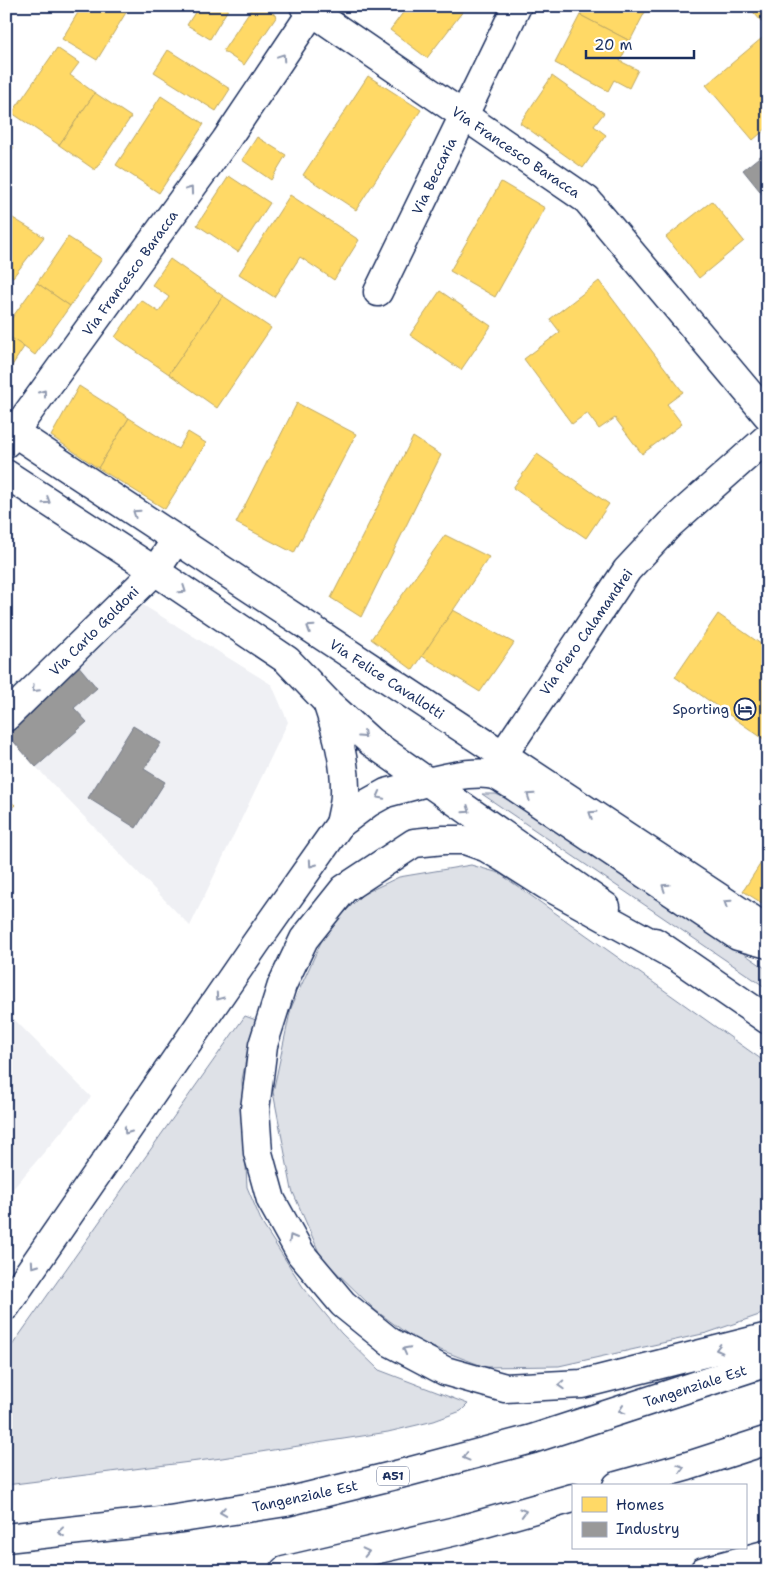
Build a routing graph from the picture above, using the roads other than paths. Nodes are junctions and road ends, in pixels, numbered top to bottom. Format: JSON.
{"nodes":[{"id":1,"x":517,"y":6,"type":"edge"},
{"id":2,"x":310,"y":8,"type":"edge"},
{"id":3,"x":463,"y":116,"type":"junction"},
{"id":4,"x":378,"y":292,"type":"dead end"},
{"id":5,"x":768,"y":416,"type":"edge"},
{"id":6,"x":9,"y":434,"type":"edge"},
{"id":7,"x":768,"y":437,"type":"edge"},
{"id":8,"x":6,"y":474,"type":"edge"},
{"id":9,"x":176,"y":540,"type":"junction"},
{"id":10,"x":155,"y":571,"type":"junction"},
{"id":11,"x":327,"y":702,"type":"junction"},
{"id":12,"x":6,"y":717,"type":"edge"},
{"id":13,"x":503,"y":755,"type":"junction"},
{"id":14,"x":427,"y":782,"type":"junction"},
{"id":15,"x":340,"y":824,"type":"junction"},
{"id":16,"x":768,"y":930,"type":"edge"},
{"id":17,"x":768,"y":944,"type":"edge"},
{"id":18,"x":675,"y":956,"type":"junction"},
{"id":19,"x":768,"y":1020,"type":"edge"},
{"id":20,"x":768,"y":1039,"type":"edge"},
{"id":21,"x":6,"y":1306,"type":"edge"},
{"id":22,"x":767,"y":1345,"type":"edge"},
{"id":23,"x":768,"y":1440,"type":"edge"},
{"id":24,"x":624,"y":1484,"type":"edge"},
{"id":25,"x":572,"y":1498,"type":"edge"},
{"id":26,"x":6,"y":1538,"type":"edge"},
{"id":27,"x":768,"y":1554,"type":"edge"},
{"id":28,"x":284,"y":1571,"type":"edge"},
{"id":29,"x":704,"y":1571,"type":"edge"}],
"edges":[{"from":1,"to":3,"type":"main road","name":"Via Beccaria"},
{"from":2,"to":3,"type":"main road","name":"Via Francesco Baracca"},
{"from":6,"to":2,"type":"main road","name":"Via Francesco Baracca","one_way":true},
{"from":3,"to":4,"type":"main road","name":"Via Beccaria"},
{"from":3,"to":5,"type":"main road","name":"Via Francesco Baracca"},
{"from":9,"to":6,"type":"main road","name":"Via Felice Cavallotti","one_way":true},
{"from":7,"to":13,"type":"main road","name":"Via Piero Calamandrei"},
{"from":8,"to":10,"type":"main road","one_way":true},
{"from":9,"to":10,"type":"main road","name":"Via Carlo Goldoni"},
{"from":13,"to":9,"type":"main road","name":"Via Felice Cavallotti","one_way":true},
{"from":10,"to":11,"type":"main road","one_way":true},
{"from":10,"to":12,"type":"main road","name":"Via Carlo Goldoni","one_way":true},
{"from":11,"to":14,"type":"main road","one_way":true},
{"from":11,"to":15,"type":"main road"},
{"from":16,"to":13,"type":"main road","name":"Via Felice Cavallotti","one_way":true},
{"from":14,"to":15,"type":"main road","one_way":true},
{"from":17,"to":14,"type":"main road","one_way":true},
{"from":14,"to":18,"type":"main road","one_way":true},
{"from":15,"to":21,"type":"main road","one_way":true},
{"from":18,"to":19,"type":"main road"},
{"from":18,"to":20,"type":"main road"},
{"from":22,"to":18,"type":"main road","one_way":true},
{"from":22,"to":26,"type":"main road","name":"Tangenziale Est","number":"A51","one_way":true},
{"from":24,"to":23,"type":"main road","one_way":true},
{"from":28,"to":25,"type":"main road","one_way":true},
{"from":27,"to":29,"type":"main road"}]}
